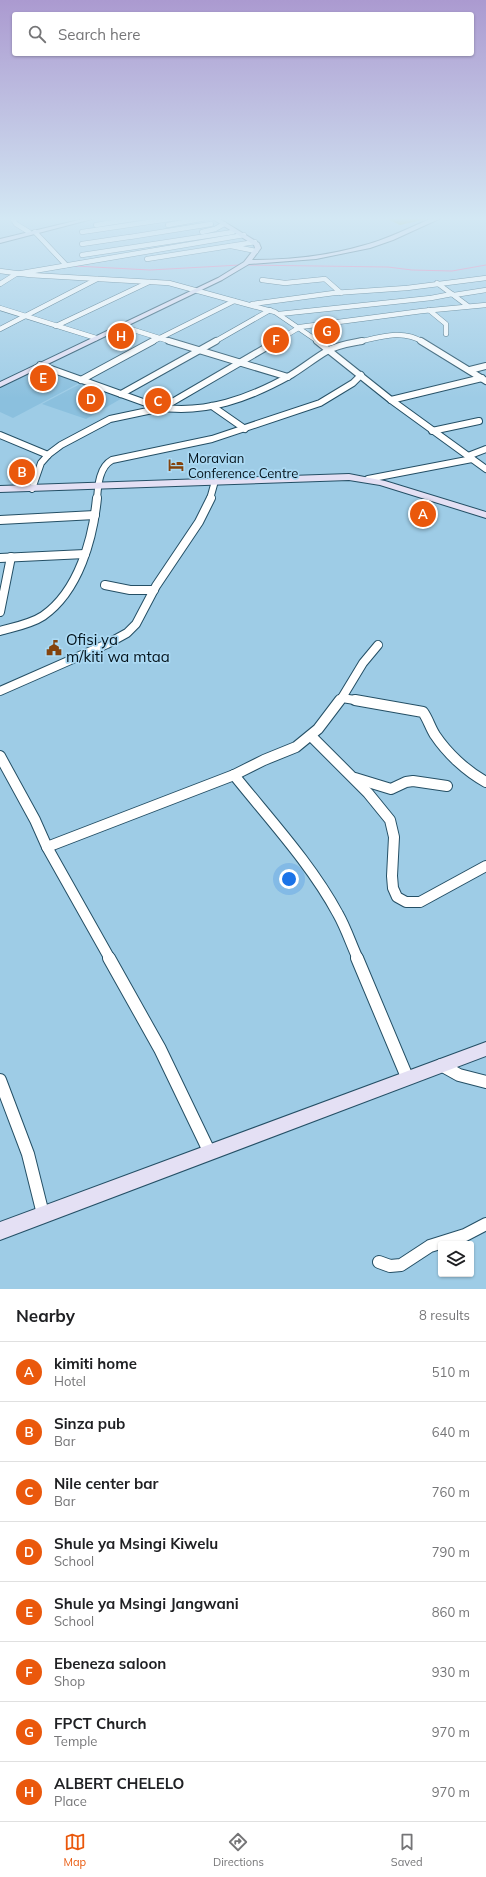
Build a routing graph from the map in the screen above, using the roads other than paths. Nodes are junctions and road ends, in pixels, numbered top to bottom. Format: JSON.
{"nodes":[{"id":1,"x":9,"y":278,"type":"edge"},
{"id":2,"x":99,"y":278,"type":"edge"},
{"id":3,"x":102,"y":278,"type":"edge"},
{"id":4,"x":218,"y":278,"type":"edge"},
{"id":5,"x":484,"y":278,"type":"edge"},
{"id":6,"x":262,"y":280,"type":"dead end"},
{"id":7,"x":150,"y":281,"type":"junction"},
{"id":8,"x":437,"y":283,"type":"junction"},
{"id":9,"x":0,"y":284,"type":"edge"},
{"id":10,"x":196,"y":290,"type":"junction"},
{"id":11,"x":486,"y":290,"type":"edge"},
{"id":12,"x":341,"y":293,"type":"junction"},
{"id":13,"x":453,"y":294,"type":"junction"},
{"id":14,"x":234,"y":301,"type":"junction"},
{"id":15,"x":250,"y":304,"type":"junction"},
{"id":16,"x":486,"y":305,"type":"edge"},
{"id":17,"x":468,"y":306,"type":"junction"},
{"id":18,"x":0,"y":308,"type":"edge"},
{"id":19,"x":270,"y":310,"type":"junction"},
{"id":20,"x":429,"y":310,"type":"junction"},
{"id":21,"x":279,"y":314,"type":"junction"},
{"id":22,"x":24,"y":316,"type":"junction"},
{"id":23,"x":56,"y":326,"type":"junction"},
{"id":24,"x":121,"y":326,"type":"junction"},
{"id":25,"x":300,"y":327,"type":"junction"},
{"id":26,"x":0,"y":328,"type":"edge"},
{"id":27,"x":446,"y":334,"type":"dead end"},
{"id":28,"x":160,"y":337,"type":"junction"},
{"id":29,"x":96,"y":338,"type":"junction"},
{"id":30,"x":200,"y":349,"type":"junction"},
{"id":31,"x":330,"y":350,"type":"junction"},
{"id":32,"x":239,"y":362,"type":"junction"},
{"id":33,"x":40,"y":365,"type":"junction"},
{"id":34,"x":486,"y":366,"type":"edge"},
{"id":35,"x":470,"y":370,"type":"junction"},
{"id":36,"x":361,"y":375,"type":"junction"},
{"id":37,"x":288,"y":377,"type":"junction"},
{"id":38,"x":484,"y":379,"type":"edge"},
{"id":39,"x":81,"y":380,"type":"junction"},
{"id":40,"x":1,"y":384,"type":"edge"},
{"id":41,"x":121,"y":394,"type":"junction"},
{"id":42,"x":390,"y":400,"type":"junction"},
{"id":43,"x":212,"y":406,"type":"junction"},
{"id":44,"x":162,"y":408,"type":"junction"},
{"id":45,"x":478,"y":421,"type":"dead end"},
{"id":46,"x":245,"y":429,"type":"junction"},
{"id":47,"x":432,"y":431,"type":"junction"},
{"id":48,"x":0,"y":436,"type":"edge"},
{"id":49,"x":486,"y":449,"type":"edge"},
{"id":50,"x":48,"y":455,"type":"junction"},
{"id":51,"x":470,"y":457,"type":"junction"},
{"id":52,"x":486,"y":469,"type":"edge"},
{"id":53,"x":368,"y":480,"type":"junction"},
{"id":54,"x":215,"y":481,"type":"junction"},
{"id":55,"x":99,"y":487,"type":"junction"},
{"id":56,"x":0,"y":489,"type":"edge"},
{"id":57,"x":32,"y":489,"type":"junction"},
{"id":58,"x":95,"y":515,"type":"junction"},
{"id":59,"x":486,"y":515,"type":"edge"},
{"id":60,"x":0,"y":520,"type":"edge"},
{"id":61,"x":85,"y":554,"type":"junction"},
{"id":62,"x":0,"y":558,"type":"edge"},
{"id":63,"x":11,"y":558,"type":"junction"},
{"id":64,"x":105,"y":585,"type":"dead end"},
{"id":65,"x":154,"y":590,"type":"junction"},
{"id":66,"x":0,"y":612,"type":"edge"},
{"id":67,"x":0,"y":631,"type":"edge"},
{"id":68,"x":378,"y":644,"type":"dead end"},
{"id":69,"x":0,"y":691,"type":"edge"},
{"id":70,"x":342,"y":698,"type":"junction"},
{"id":71,"x":311,"y":736,"type":"junction"},
{"id":72,"x":0,"y":756,"type":"edge"},
{"id":73,"x":234,"y":775,"type":"junction"},
{"id":74,"x":354,"y":778,"type":"junction"},
{"id":75,"x":486,"y":782,"type":"edge"},
{"id":76,"x":447,"y":786,"type":"dead end"},
{"id":77,"x":47,"y":847,"type":"junction"},
{"id":78,"x":486,"y":866,"type":"edge"},
{"id":79,"x":486,"y":1049,"type":"edge"},
{"id":80,"x":441,"y":1065,"type":"junction"},
{"id":81,"x":408,"y":1077,"type":"junction"},
{"id":82,"x":0,"y":1080,"type":"edge"},
{"id":83,"x":486,"y":1082,"type":"edge"},
{"id":84,"x":209,"y":1151,"type":"junction"},
{"id":85,"x":43,"y":1214,"type":"junction"},
{"id":86,"x":486,"y":1224,"type":"edge"},
{"id":87,"x":0,"y":1231,"type":"edge"},
{"id":88,"x":379,"y":1262,"type":"dead end"}],
"edges":[{"from":1,"to":9,"type":"street"},
{"from":2,"to":22,"type":"street"},
{"from":3,"to":7,"type":"street"},
{"from":4,"to":10,"type":"street"},
{"from":5,"to":8,"type":"street"},
{"from":6,"to":12,"type":"street"},
{"from":7,"to":10,"type":"street"},
{"from":7,"to":23,"type":"street"},
{"from":8,"to":12,"type":"street"},
{"from":8,"to":13,"type":"street"},
{"from":10,"to":14,"type":"street"},
{"from":10,"to":24,"type":"street"},
{"from":11,"to":13,"type":"street"},
{"from":12,"to":15,"type":"street"},
{"from":13,"to":17,"type":"street"},
{"from":13,"to":21,"type":"street"},
{"from":14,"to":15,"type":"street"},
{"from":14,"to":28,"type":"street"},
{"from":15,"to":19,"type":"street"},
{"from":16,"to":17,"type":"street"},
{"from":17,"to":20,"type":"street"},
{"from":18,"to":22,"type":"street"},
{"from":19,"to":21,"type":"street"},
{"from":19,"to":30,"type":"street"},
{"from":20,"to":25,"type":"street"},
{"from":20,"to":27,"type":"street"},
{"from":21,"to":25,"type":"street"},
{"from":22,"to":23,"type":"street"},
{"from":22,"to":26,"type":"street"},
{"from":23,"to":29,"type":"street"},
{"from":24,"to":28,"type":"street"},
{"from":24,"to":29,"type":"street"},
{"from":25,"to":31,"type":"street"},
{"from":25,"to":32,"type":"street"},
{"from":28,"to":30,"type":"street"},
{"from":28,"to":39,"type":"street"},
{"from":29,"to":33,"type":"street"},
{"from":30,"to":32,"type":"street"},
{"from":30,"to":41,"type":"street"},
{"from":31,"to":35,"type":"street"},
{"from":31,"to":36,"type":"street"},
{"from":31,"to":37,"type":"street"},
{"from":32,"to":37,"type":"street"},
{"from":32,"to":44,"type":"street"},
{"from":33,"to":39,"type":"street"},
{"from":33,"to":40,"type":"street"},
{"from":34,"to":35,"type":"street"},
{"from":35,"to":38,"type":"street"},
{"from":36,"to":42,"type":"street"},
{"from":36,"to":46,"type":"street"},
{"from":37,"to":43,"type":"street"},
{"from":38,"to":42,"type":"street"},
{"from":39,"to":41,"type":"street"},
{"from":41,"to":44,"type":"street"},
{"from":42,"to":47,"type":"street"},
{"from":43,"to":44,"type":"street"},
{"from":43,"to":46,"type":"street"},
{"from":44,"to":50,"type":"street"},
{"from":45,"to":47,"type":"street"},
{"from":46,"to":55,"type":"street"},
{"from":47,"to":51,"type":"street"},
{"from":48,"to":50,"type":"street"},
{"from":49,"to":51,"type":"street"},
{"from":50,"to":57,"type":"street"},
{"from":51,"to":52,"type":"street"},
{"from":51,"to":53,"type":"street"},
{"from":53,"to":54,"type":"street"},
{"from":53,"to":59,"type":"street"},
{"from":54,"to":55,"type":"street"},
{"from":54,"to":65,"type":"street"},
{"from":55,"to":57,"type":"street"},
{"from":55,"to":58,"type":"street"},
{"from":56,"to":57,"type":"street"},
{"from":58,"to":60,"type":"street"},
{"from":58,"to":61,"type":"street"},
{"from":61,"to":63,"type":"street"},
{"from":61,"to":67,"type":"street"},
{"from":62,"to":63,"type":"street"},
{"from":63,"to":66,"type":"street"},
{"from":64,"to":65,"type":"street"},
{"from":65,"to":69,"type":"street"},
{"from":68,"to":70,"type":"street"},
{"from":70,"to":71,"type":"street"},
{"from":70,"to":75,"type":"street"},
{"from":71,"to":73,"type":"street"},
{"from":71,"to":74,"type":"street"},
{"from":72,"to":77,"type":"street"},
{"from":73,"to":77,"type":"street"},
{"from":73,"to":81,"type":"street"},
{"from":74,"to":76,"type":"street"},
{"from":74,"to":78,"type":"street"},
{"from":77,"to":84,"type":"street"},
{"from":79,"to":80,"type":"street"},
{"from":80,"to":81,"type":"street"},
{"from":80,"to":83,"type":"street"},
{"from":81,"to":84,"type":"street"},
{"from":82,"to":85,"type":"street"},
{"from":84,"to":85,"type":"street"},
{"from":85,"to":87,"type":"street"},
{"from":86,"to":88,"type":"street"}]}
